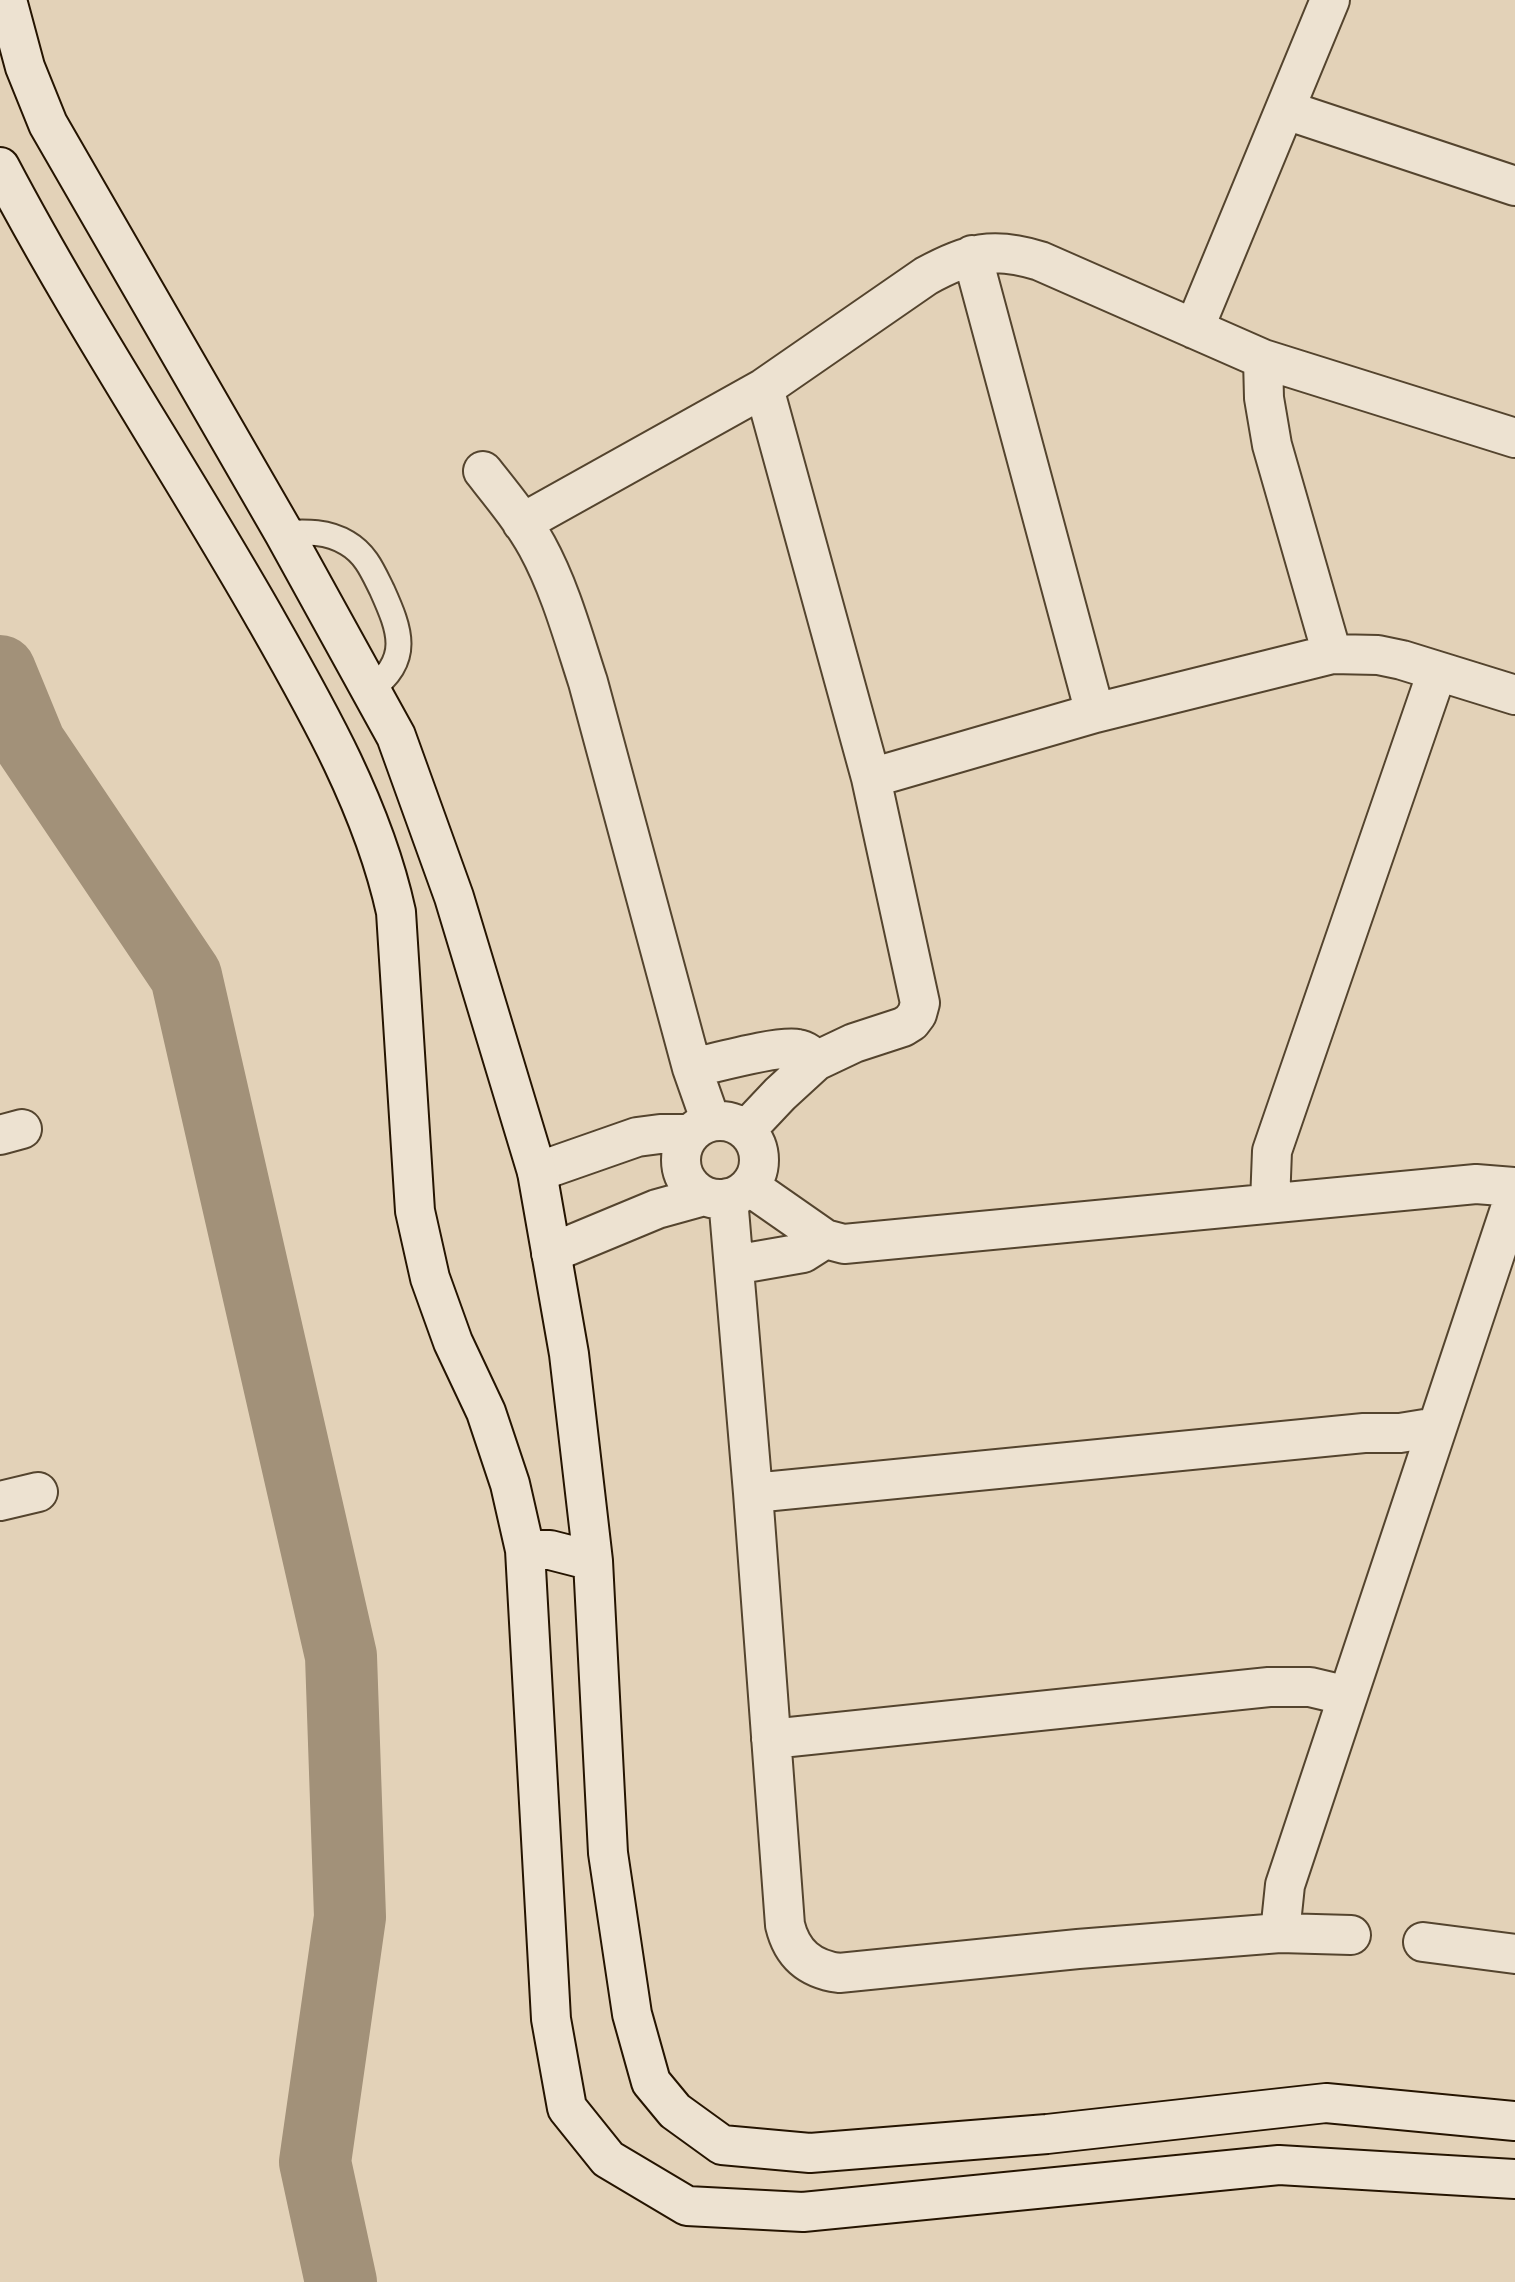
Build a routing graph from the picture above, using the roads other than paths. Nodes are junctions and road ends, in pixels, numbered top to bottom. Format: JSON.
{"nodes":[{"id":1,"x":6,"y":0,"type":"edge"},
{"id":2,"x":1330,"y":0,"type":"edge"},
{"id":3,"x":1286,"y":110,"type":"junction"},
{"id":4,"x":0,"y":167,"type":"edge"},
{"id":5,"x":1515,"y":186,"type":"edge"},
{"id":6,"x":972,"y":255,"type":"junction"},
{"id":7,"x":1194,"y":329,"type":"junction"},
{"id":8,"x":1264,"y":359,"type":"junction"},
{"id":9,"x":764,"y":388,"type":"junction"},
{"id":10,"x":1515,"y":438,"type":"edge"},
{"id":11,"x":483,"y":471,"type":"dead end"},
{"id":12,"x":523,"y":523,"type":"junction"},
{"id":13,"x":284,"y":533,"type":"junction"},
{"id":14,"x":1332,"y":653,"type":"junction"},
{"id":15,"x":1437,"y":672,"type":"junction"},
{"id":16,"x":370,"y":690,"type":"junction"},
{"id":17,"x":1515,"y":695,"type":"edge"},
{"id":18,"x":1095,"y":713,"type":"junction"},
{"id":19,"x":871,"y":778,"type":"junction"},
{"id":20,"x":454,"y":897,"type":"junction"},
{"id":21,"x":396,"y":912,"type":"junction"},
{"id":22,"x":817,"y":1061,"type":"junction"},
{"id":23,"x":692,"y":1068,"type":"junction"},
{"id":24,"x":716,"y":1129,"type":"junction"},
{"id":25,"x":537,"y":1172,"type":"junction"},
{"id":26,"x":1515,"y":1187,"type":"edge"},
{"id":27,"x":727,"y":1193,"type":"junction"},
{"id":28,"x":1515,"y":1194,"type":"edge"},
{"id":29,"x":1270,"y":1203,"type":"junction"},
{"id":30,"x":825,"y":1239,"type":"junction"},
{"id":31,"x":551,"y":1253,"type":"junction"},
{"id":32,"x":734,"y":1265,"type":"junction"},
{"id":33,"x":1437,"y":1427,"type":"junction"},
{"id":34,"x":38,"y":1492,"type":"dead end"},
{"id":35,"x":753,"y":1493,"type":"junction"},
{"id":36,"x":0,"y":1501,"type":"edge"},
{"id":37,"x":525,"y":1550,"type":"junction"},
{"id":38,"x":593,"y":1561,"type":"junction"},
{"id":39,"x":1348,"y":1696,"type":"junction"},
{"id":40,"x":771,"y":1739,"type":"junction"},
{"id":41,"x":1280,"y":1933,"type":"junction"},
{"id":42,"x":1352,"y":1935,"type":"dead end"},
{"id":43,"x":1423,"y":1942,"type":"dead end"},
{"id":44,"x":1513,"y":1949,"type":"edge"},
{"id":45,"x":1515,"y":2122,"type":"edge"},
{"id":46,"x":1515,"y":2179,"type":"edge"}],
"edges":[{"from":1,"to":13,"type":"street"},
{"from":2,"to":3,"type":"street"},
{"from":3,"to":5,"type":"street"},
{"from":3,"to":7,"type":"street"},
{"from":4,"to":21,"type":"street"},
{"from":6,"to":7,"type":"street"},
{"from":6,"to":9,"type":"street"},
{"from":6,"to":18,"type":"street"},
{"from":7,"to":8,"type":"street"},
{"from":8,"to":10,"type":"street"},
{"from":8,"to":14,"type":"street"},
{"from":9,"to":12,"type":"street"},
{"from":9,"to":19,"type":"street"},
{"from":11,"to":12,"type":"street"},
{"from":12,"to":23,"type":"street"},
{"from":13,"to":16,"type":"street"},
{"from":13,"to":16,"type":"lane"},
{"from":14,"to":15,"type":"street"},
{"from":14,"to":18,"type":"street"},
{"from":15,"to":17,"type":"street"},
{"from":15,"to":29,"type":"street"},
{"from":16,"to":20,"type":"street"},
{"from":18,"to":19,"type":"street"},
{"from":19,"to":22,"type":"street"},
{"from":20,"to":21,"type":"street"},
{"from":20,"to":25,"type":"street"},
{"from":21,"to":37,"type":"street"},
{"from":22,"to":23,"type":"street"},
{"from":22,"to":24,"type":"street"},
{"from":23,"to":24,"type":"street"},
{"from":24,"to":25,"type":"street"},
{"from":24,"to":27,"type":"street"},
{"from":24,"to":27,"type":"street"},
{"from":25,"to":31,"type":"street"},
{"from":26,"to":29,"type":"street"},
{"from":27,"to":30,"type":"street"},
{"from":27,"to":31,"type":"street"},
{"from":27,"to":32,"type":"street"},
{"from":28,"to":33,"type":"street"},
{"from":29,"to":30,"type":"street"},
{"from":30,"to":32,"type":"street"},
{"from":31,"to":38,"type":"street"},
{"from":32,"to":35,"type":"street"},
{"from":33,"to":35,"type":"street"},
{"from":33,"to":39,"type":"street"},
{"from":34,"to":36,"type":"street"},
{"from":35,"to":40,"type":"street"},
{"from":37,"to":38,"type":"street"},
{"from":37,"to":46,"type":"street"},
{"from":38,"to":45,"type":"street"},
{"from":39,"to":40,"type":"street"},
{"from":39,"to":41,"type":"street"},
{"from":40,"to":41,"type":"street"},
{"from":41,"to":42,"type":"street"},
{"from":43,"to":44,"type":"street"}]}
